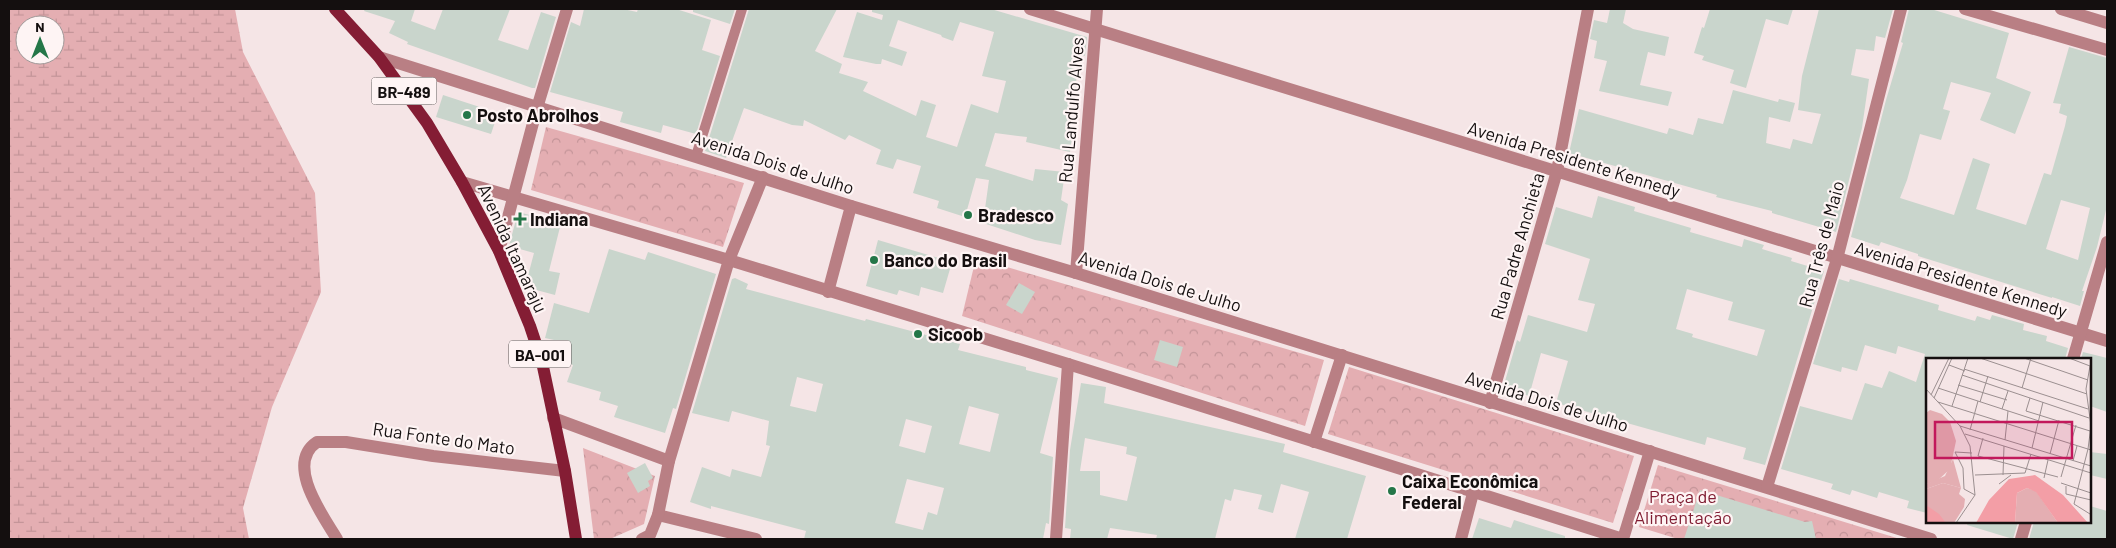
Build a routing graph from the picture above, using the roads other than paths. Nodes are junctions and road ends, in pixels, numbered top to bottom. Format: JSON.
{"nodes":[{"id":1,"x":335,"y":9,"type":"edge"},
{"id":2,"x":567,"y":9,"type":"edge"},
{"id":3,"x":742,"y":9,"type":"edge"},
{"id":4,"x":1030,"y":9,"type":"edge"},
{"id":5,"x":1097,"y":9,"type":"edge"},
{"id":6,"x":1588,"y":9,"type":"edge"},
{"id":7,"x":1901,"y":9,"type":"edge"},
{"id":8,"x":1965,"y":9,"type":"edge"},
{"id":9,"x":2060,"y":9,"type":"edge"},
{"id":10,"x":2107,"y":23,"type":"edge"},
{"id":11,"x":1095,"y":30,"type":"junction"},
{"id":12,"x":2107,"y":50,"type":"edge"},
{"id":13,"x":379,"y":57,"type":"junction"},
{"id":14,"x":537,"y":108,"type":"junction"},
{"id":15,"x":696,"y":156,"type":"junction"},
{"id":16,"x":1557,"y":171,"type":"junction"},
{"id":17,"x":763,"y":177,"type":"junction"},
{"id":18,"x":462,"y":182,"type":"junction"},
{"id":19,"x":514,"y":196,"type":"junction"},
{"id":20,"x":851,"y":206,"type":"junction"},
{"id":21,"x":2107,"y":242,"type":"edge"},
{"id":22,"x":499,"y":251,"type":"junction"},
{"id":23,"x":1837,"y":259,"type":"junction"},
{"id":24,"x":729,"y":260,"type":"junction"},
{"id":25,"x":1076,"y":273,"type":"junction"},
{"id":26,"x":828,"y":292,"type":"junction"},
{"id":27,"x":2081,"y":333,"type":"junction"},
{"id":28,"x":2107,"y":341,"type":"edge"},
{"id":29,"x":1342,"y":355,"type":"junction"},
{"id":30,"x":2073,"y":358,"type":"edge"},
{"id":31,"x":1068,"y":364,"type":"junction"},
{"id":32,"x":1490,"y":403,"type":"junction"},
{"id":33,"x":553,"y":418,"type":"junction"},
{"id":34,"x":1314,"y":442,"type":"junction"},
{"id":35,"x":1650,"y":451,"type":"junction"},
{"id":36,"x":669,"y":461,"type":"junction"},
{"id":37,"x":565,"y":471,"type":"junction"},
{"id":38,"x":1768,"y":488,"type":"junction"},
{"id":39,"x":1473,"y":493,"type":"junction"},
{"id":40,"x":658,"y":515,"type":"junction"},
{"id":41,"x":2026,"y":523,"type":"edge"},
{"id":42,"x":337,"y":539,"type":"edge"},
{"id":43,"x":576,"y":539,"type":"edge"},
{"id":44,"x":642,"y":539,"type":"edge"},
{"id":45,"x":756,"y":539,"type":"edge"},
{"id":46,"x":1056,"y":539,"type":"edge"},
{"id":47,"x":1460,"y":539,"type":"edge"},
{"id":48,"x":1623,"y":539,"type":"edge"},
{"id":49,"x":1931,"y":539,"type":"edge"},
{"id":50,"x":2021,"y":539,"type":"edge"}],
"edges":[{"from":1,"to":13,"type":"main road","name":"Avenida Itamaraju","number":"BR-489"},
{"from":2,"to":14,"type":"street"},
{"from":3,"to":15,"type":"lane"},
{"from":4,"to":11,"type":"street","name":"Avenida Presidente Kennedy"},
{"from":5,"to":11,"type":"street","name":"Rua Landulfo Alves"},
{"from":6,"to":16,"type":"street","name":"Rua Padre Anchieta"},
{"from":7,"to":23,"type":"street","name":"Rua Três de Maio"},
{"from":8,"to":12,"type":"street"},
{"from":9,"to":10,"type":"street"},
{"from":11,"to":16,"type":"street","name":"Avenida Presidente Kennedy"},
{"from":11,"to":25,"type":"street","name":"Rua Landulfo Alves"},
{"from":13,"to":14,"type":"street","name":"Avenida Dois de Julho"},
{"from":13,"to":18,"type":"main road","name":"Avenida Itamaraju","number":"BR-489"},
{"from":14,"to":15,"type":"street","name":"Avenida Dois de Julho"},
{"from":14,"to":19,"type":"street"},
{"from":15,"to":17,"type":"street","name":"Avenida Dois de Julho"},
{"from":16,"to":23,"type":"street","name":"Avenida Presidente Kennedy"},
{"from":16,"to":32,"type":"street","name":"Rua Padre Anchieta"},
{"from":17,"to":20,"type":"street","name":"Avenida Dois de Julho"},
{"from":17,"to":24,"type":"street"},
{"from":18,"to":19,"type":"street"},
{"from":18,"to":22,"type":"main road","name":"Avenida Itamaraju","number":"BA-001"},
{"from":19,"to":22,"type":"street"},
{"from":19,"to":24,"type":"street"},
{"from":20,"to":25,"type":"street","name":"Avenida Dois de Julho"},
{"from":20,"to":26,"type":"street"},
{"from":21,"to":27,"type":"street"},
{"from":22,"to":33,"type":"main road","name":"Avenida Itamaraju","number":"BA-001"},
{"from":23,"to":27,"type":"street","name":"Avenida Presidente Kennedy"},
{"from":23,"to":38,"type":"street","name":"Rua Três de Maio"},
{"from":24,"to":26,"type":"street"},
{"from":24,"to":36,"type":"street"},
{"from":25,"to":29,"type":"street","name":"Avenida Dois de Julho"},
{"from":26,"to":31,"type":"street"},
{"from":27,"to":28,"type":"street","name":"Avenida Presidente Kennedy"},
{"from":27,"to":30,"type":"street"},
{"from":29,"to":32,"type":"street","name":"Avenida Dois de Julho"},
{"from":29,"to":34,"type":"street"},
{"from":31,"to":34,"type":"street"},
{"from":31,"to":46,"type":"street"},
{"from":32,"to":35,"type":"street","name":"Avenida Dois de Julho"},
{"from":33,"to":36,"type":"street"},
{"from":33,"to":37,"type":"main road","name":"Avenida Itamaraju","number":"BA-001"},
{"from":34,"to":39,"type":"street"},
{"from":35,"to":38,"type":"street","name":"Avenida Dois de Julho"},
{"from":35,"to":48,"type":"street"},
{"from":36,"to":40,"type":"street"},
{"from":37,"to":42,"type":"street","name":"Rua Fonte do Mato"},
{"from":37,"to":43,"type":"main road","name":"Avenida Itamaraju","number":"BA-001"},
{"from":38,"to":49,"type":"street","name":"Avenida Dois de Julho"},
{"from":39,"to":47,"type":"street"},
{"from":39,"to":48,"type":"street"},
{"from":40,"to":44,"type":"street"},
{"from":40,"to":45,"type":"street"},
{"from":41,"to":50,"type":"street"}]}
